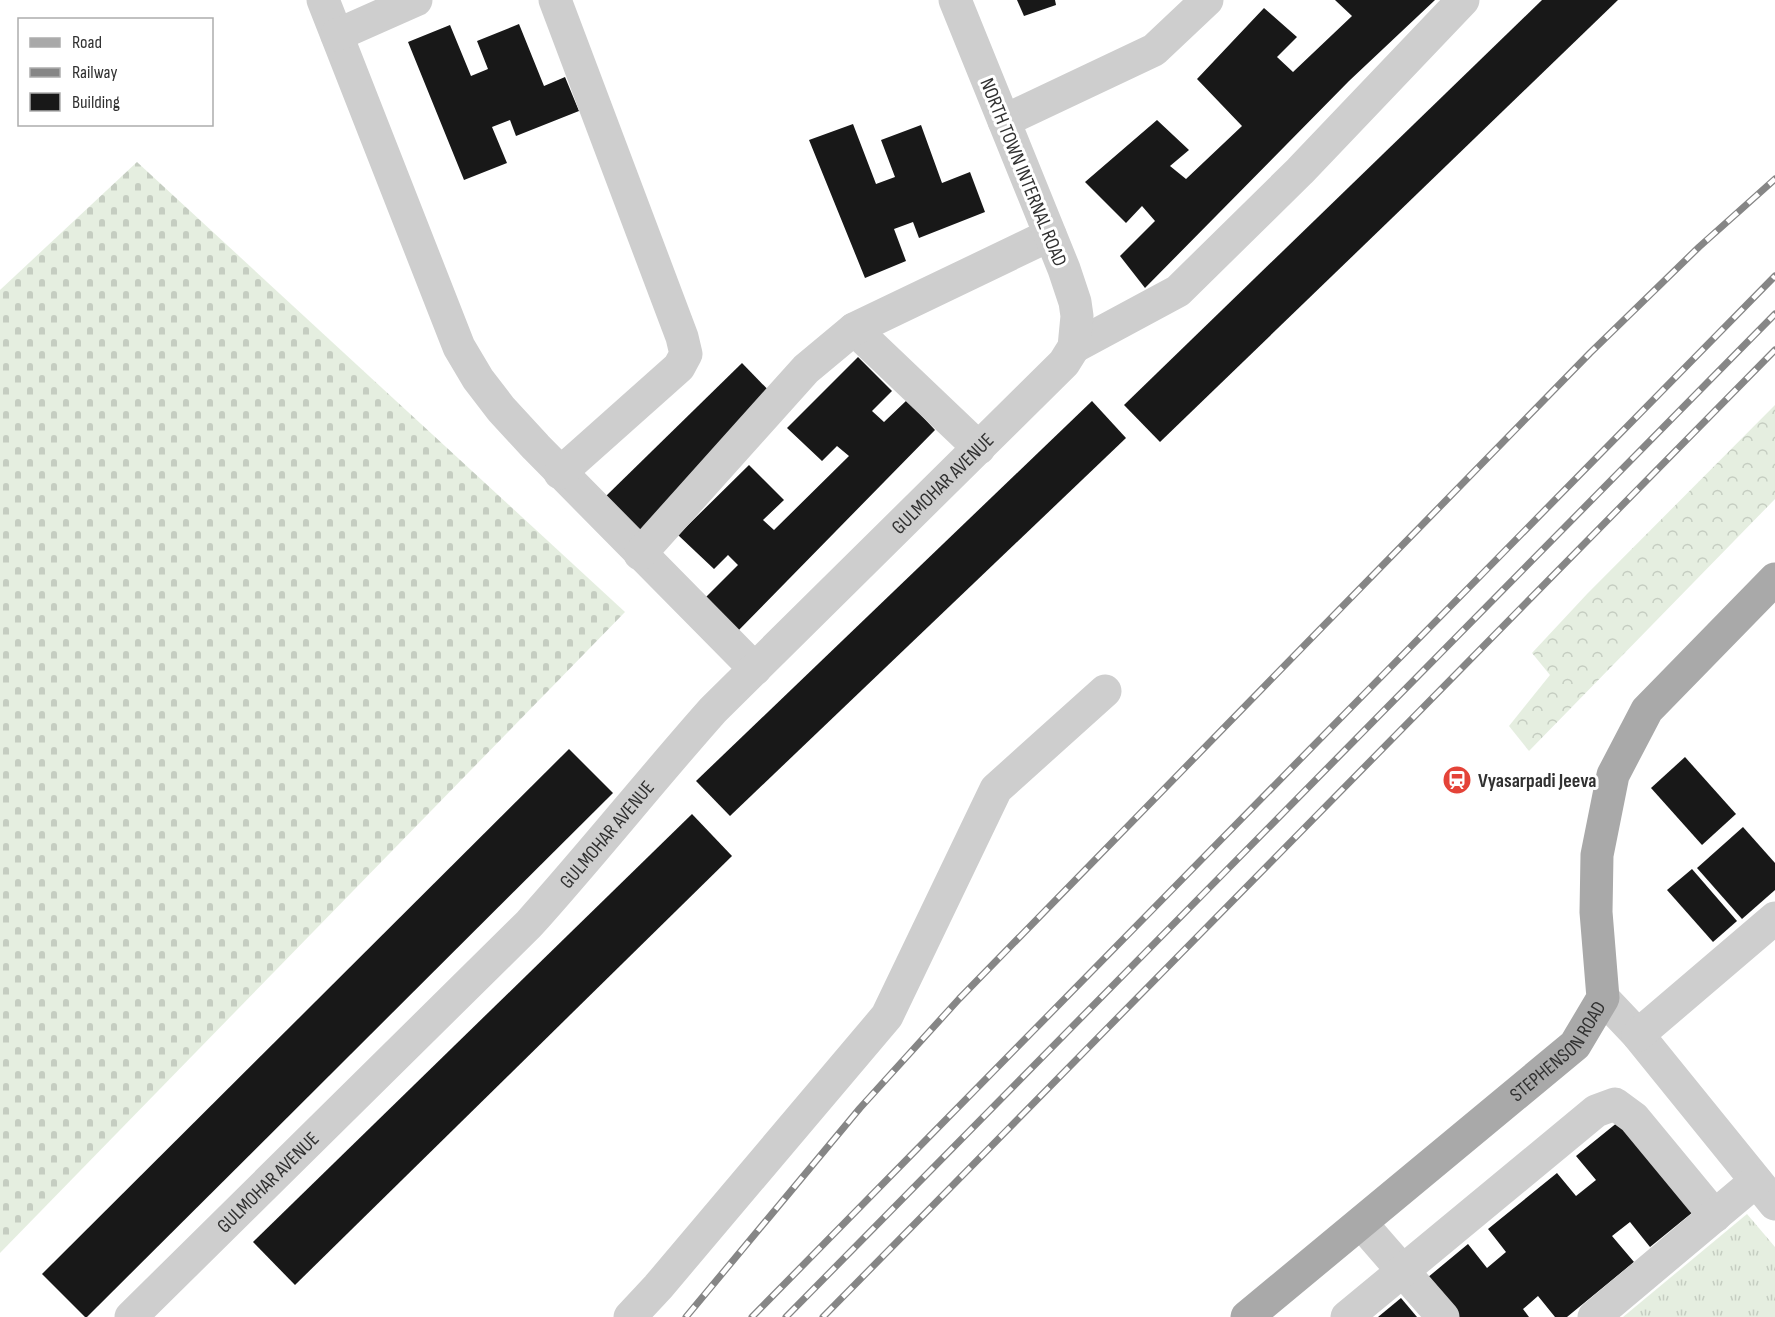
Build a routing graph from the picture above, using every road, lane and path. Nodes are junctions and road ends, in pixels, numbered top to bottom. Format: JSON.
{"nodes":[{"id":1,"x":323,"y":0,"type":"edge"},
{"id":2,"x":416,"y":0,"type":"edge"},
{"id":3,"x":555,"y":0,"type":"edge"},
{"id":4,"x":955,"y":0,"type":"edge"},
{"id":5,"x":1463,"y":0,"type":"edge"},
{"id":6,"x":1190,"y":7,"type":"edge"},
{"id":7,"x":337,"y":35,"type":"junction"},
{"id":8,"x":1004,"y":121,"type":"junction"},
{"id":9,"x":1050,"y":235,"type":"junction"},
{"id":10,"x":854,"y":328,"type":"junction"},
{"id":11,"x":1074,"y":347,"type":"junction"},
{"id":12,"x":980,"y":448,"type":"junction"},
{"id":13,"x":560,"y":472,"type":"junction"},
{"id":14,"x":640,"y":554,"type":"junction"},
{"id":15,"x":1775,"y":579,"type":"edge"},
{"id":16,"x":755,"y":669,"type":"junction"},
{"id":17,"x":1105,"y":691,"type":"dead end"},
{"id":18,"x":1775,"y":918,"type":"edge"},
{"id":19,"x":1603,"y":998,"type":"junction"},
{"id":20,"x":1638,"y":1035,"type":"junction"},
{"id":21,"x":1767,"y":1187,"type":"edge"},
{"id":22,"x":1715,"y":1216,"type":"junction"},
{"id":23,"x":1361,"y":1223,"type":"junction"},
{"id":24,"x":1403,"y":1271,"type":"junction"},
{"id":25,"x":131,"y":1317,"type":"edge"},
{"id":26,"x":630,"y":1317,"type":"edge"},
{"id":27,"x":1247,"y":1317,"type":"edge"},
{"id":28,"x":1347,"y":1317,"type":"edge"},
{"id":29,"x":1443,"y":1317,"type":"edge"},
{"id":30,"x":1594,"y":1317,"type":"edge"}],
"edges":[{"from":1,"to":7,"type":"street"},
{"from":2,"to":7,"type":"street"},
{"from":3,"to":13,"type":"street"},
{"from":4,"to":8,"type":"street","name":"NORTH TOWN INTERNAL ROAD"},
{"from":5,"to":11,"type":"street"},
{"from":6,"to":8,"type":"street"},
{"from":7,"to":13,"type":"street"},
{"from":8,"to":9,"type":"street","name":"NORTH TOWN INTERNAL ROAD"},
{"from":9,"to":10,"type":"street"},
{"from":9,"to":11,"type":"street","name":"NORTH TOWN INTERNAL ROAD"},
{"from":10,"to":12,"type":"street"},
{"from":10,"to":14,"type":"street"},
{"from":11,"to":12,"type":"street","name":"GULMOHAR AVENUE"},
{"from":12,"to":16,"type":"street","name":"GULMOHAR AVENUE"},
{"from":13,"to":14,"type":"street"},
{"from":14,"to":16,"type":"street"},
{"from":15,"to":19,"type":"main road","name":"STEPHENSON ROAD"},
{"from":16,"to":25,"type":"street","name":"GULMOHAR AVENUE"},
{"from":17,"to":26,"type":"street"},
{"from":18,"to":20,"type":"street"},
{"from":19,"to":20,"type":"street"},
{"from":19,"to":23,"type":"main road","name":"STEPHENSON ROAD"},
{"from":20,"to":21,"type":"street"},
{"from":21,"to":22,"type":"street"},
{"from":22,"to":24,"type":"street"},
{"from":22,"to":30,"type":"street"},
{"from":23,"to":24,"type":"street"},
{"from":23,"to":27,"type":"main road","name":"STEPHENSON ROAD"},
{"from":24,"to":28,"type":"street"},
{"from":24,"to":29,"type":"street"}]}
